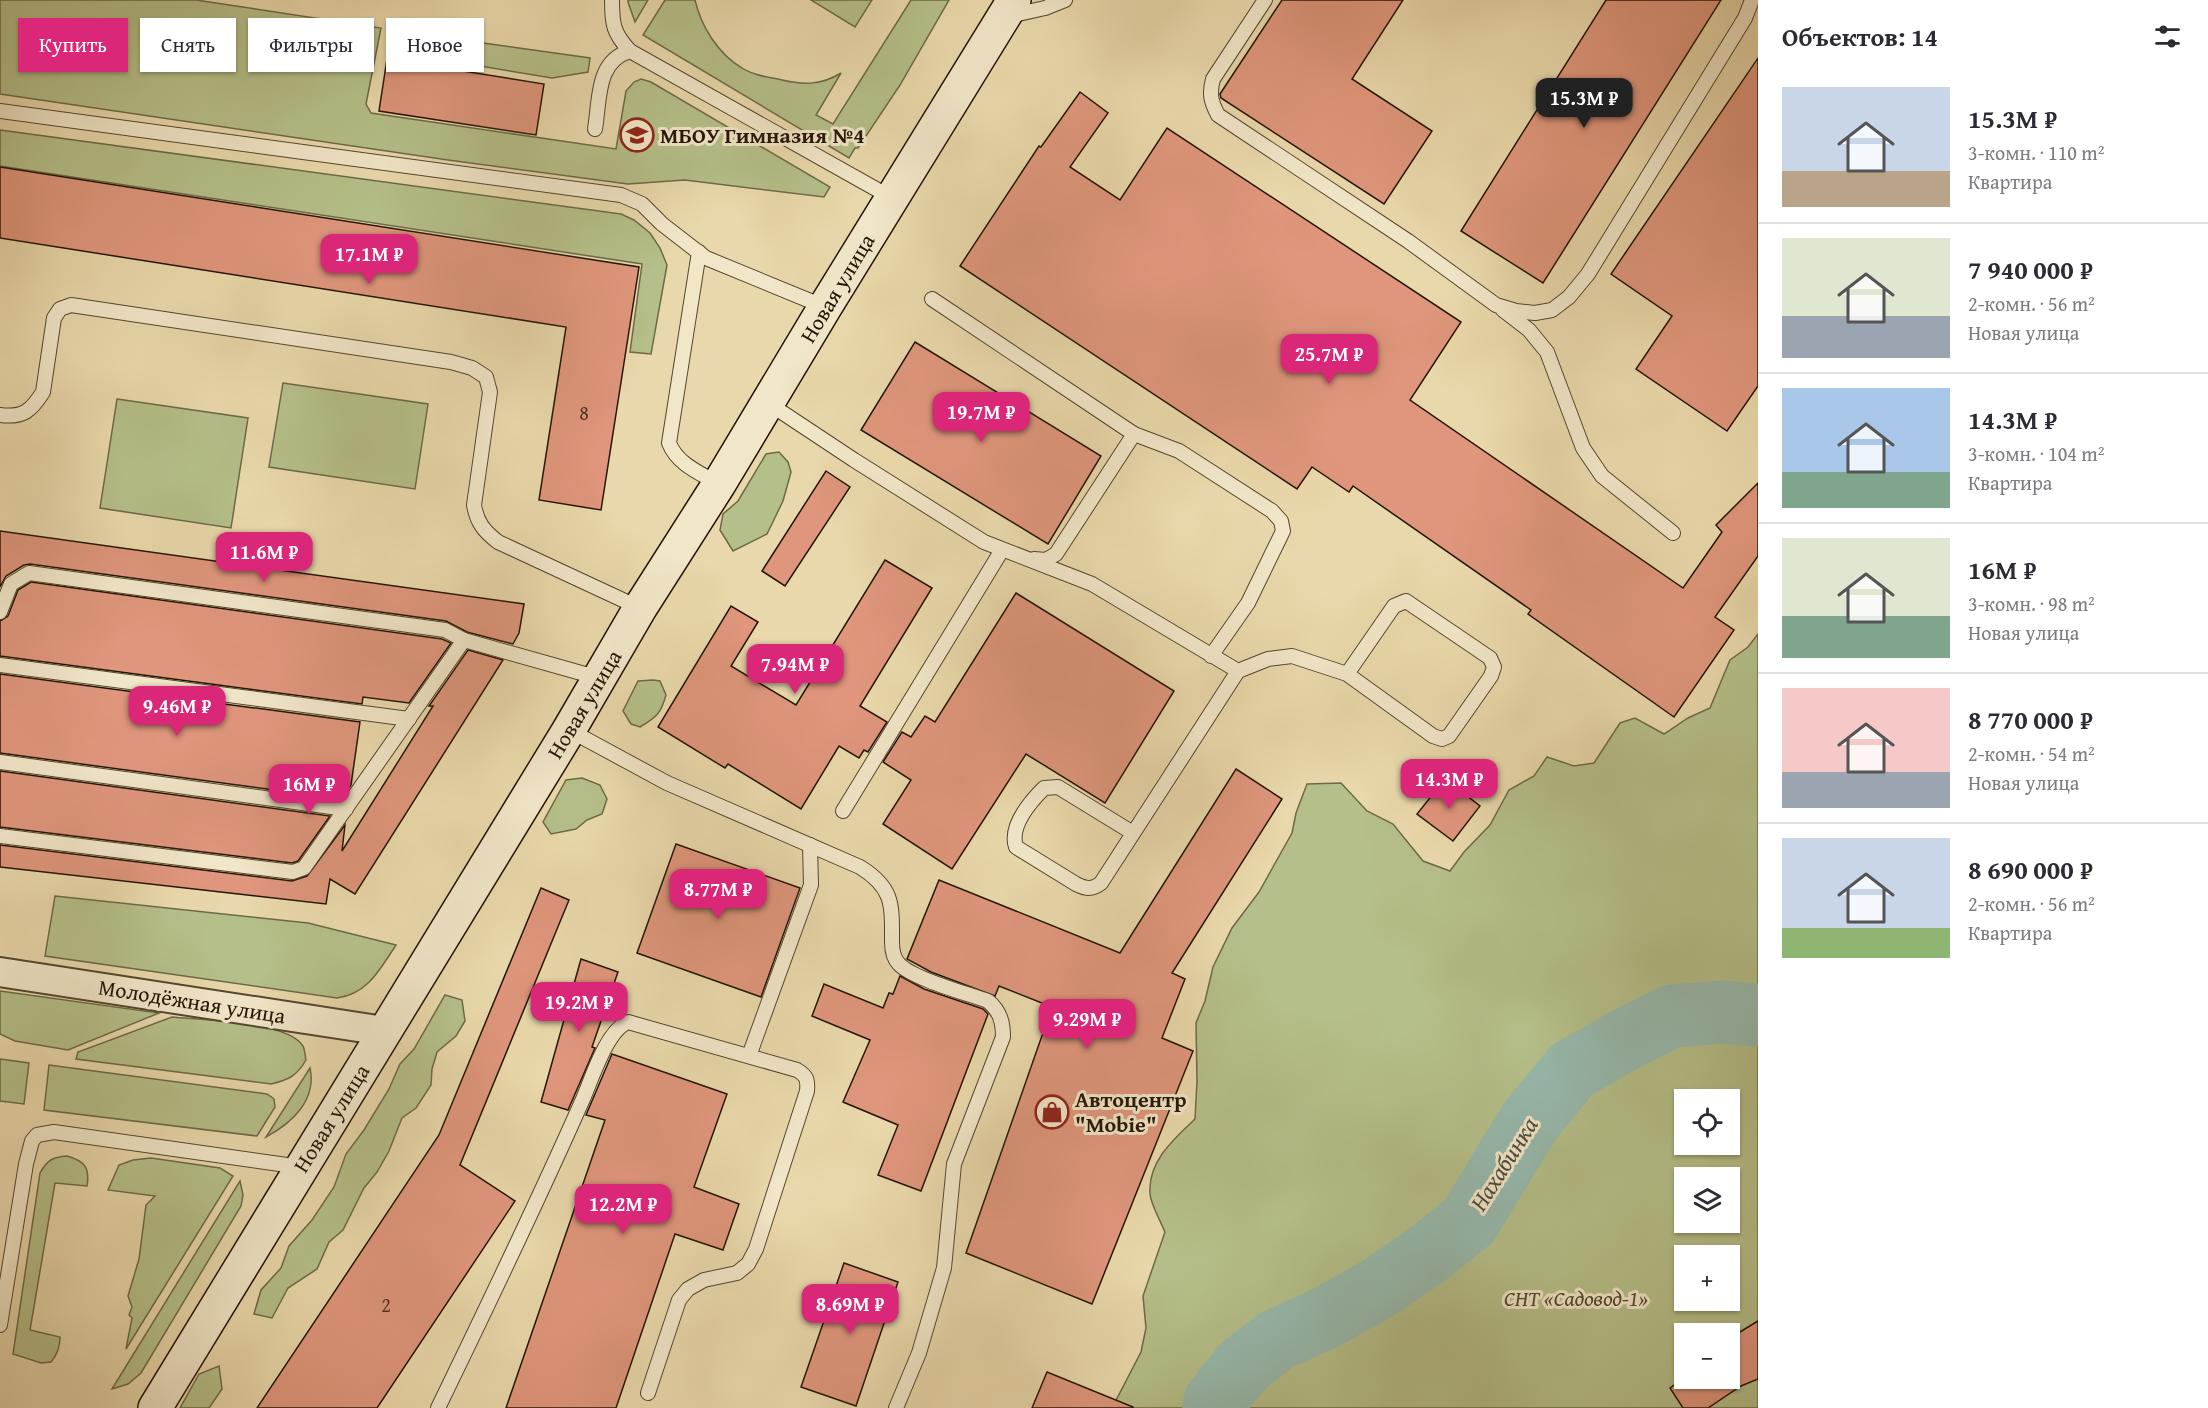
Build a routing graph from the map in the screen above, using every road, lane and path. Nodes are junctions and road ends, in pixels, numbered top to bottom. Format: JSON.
{"nodes":[{"id":1,"x":612,"y":0,"type":"edge"},
{"id":2,"x":1065,"y":0,"type":"edge"},
{"id":3,"x":1265,"y":0,"type":"edge"},
{"id":4,"x":1752,"y":0,"type":"edge"},
{"id":5,"x":1009,"y":9,"type":"edge"},
{"id":6,"x":630,"y":51,"type":"junction"},
{"id":7,"x":0,"y":111,"type":"edge"},
{"id":8,"x":595,"y":129,"type":"dead end"},
{"id":9,"x":891,"y":198,"type":"junction"},
{"id":10,"x":699,"y":252,"type":"junction"},
{"id":11,"x":932,"y":299,"type":"dead end"},
{"id":12,"x":1496,"y":305,"type":"junction"},
{"id":13,"x":825,"y":307,"type":"junction"},
{"id":14,"x":768,"y":403,"type":"junction"},
{"id":15,"x":0,"y":415,"type":"edge"},
{"id":16,"x":1134,"y":434,"type":"junction"},
{"id":17,"x":719,"y":484,"type":"junction"},
{"id":18,"x":1673,"y":533,"type":"dead end"},
{"id":19,"x":1002,"y":550,"type":"junction"},
{"id":20,"x":1026,"y":559,"type":"junction"},
{"id":21,"x":640,"y":608,"type":"junction"},
{"id":22,"x":0,"y":612,"type":"edge"},
{"id":23,"x":464,"y":640,"type":"junction"},
{"id":24,"x":1211,"y":656,"type":"junction"},
{"id":25,"x":0,"y":665,"type":"edge"},
{"id":26,"x":1238,"y":671,"type":"junction"},
{"id":27,"x":1347,"y":674,"type":"junction"},
{"id":28,"x":599,"y":678,"type":"junction"},
{"id":29,"x":409,"y":719,"type":"junction"},
{"id":30,"x":569,"y":730,"type":"junction"},
{"id":31,"x":0,"y":762,"type":"edge"},
{"id":32,"x":346,"y":809,"type":"junction"},
{"id":33,"x":843,"y":811,"type":"dead end"},
{"id":34,"x":1133,"y":833,"type":"junction"},
{"id":35,"x":0,"y":836,"type":"edge"},
{"id":36,"x":810,"y":845,"type":"junction"},
{"id":37,"x":0,"y":972,"type":"edge"},
{"id":38,"x":384,"y":1031,"type":"junction"},
{"id":39,"x":749,"y":1056,"type":"junction"},
{"id":40,"x":301,"y":1167,"type":"junction"},
{"id":41,"x":0,"y":1325,"type":"edge"},
{"id":42,"x":648,"y":1393,"type":"dead end"},
{"id":43,"x":155,"y":1408,"type":"edge"},
{"id":44,"x":438,"y":1408,"type":"edge"},
{"id":45,"x":896,"y":1408,"type":"edge"}],
"edges":[{"from":1,"to":6,"type":"lane"},
{"from":2,"to":5,"type":"lane"},
{"from":3,"to":12,"type":"lane"},
{"from":4,"to":12,"type":"lane"},
{"from":5,"to":9,"type":"street","name":"Новая улица"},
{"from":6,"to":8,"type":"lane"},
{"from":6,"to":9,"type":"lane"},
{"from":7,"to":10,"type":"lane"},
{"from":9,"to":13,"type":"street","name":"Новая улица"},
{"from":10,"to":13,"type":"lane"},
{"from":10,"to":17,"type":"lane"},
{"from":11,"to":16,"type":"lane"},
{"from":12,"to":18,"type":"lane"},
{"from":13,"to":14,"type":"street","name":"Новая улица"},
{"from":14,"to":17,"type":"street","name":"Новая улица"},
{"from":14,"to":19,"type":"lane"},
{"from":15,"to":21,"type":"lane"},
{"from":16,"to":20,"type":"lane"},
{"from":16,"to":24,"type":"lane"},
{"from":17,"to":21,"type":"street","name":"Новая улица"},
{"from":19,"to":20,"type":"lane"},
{"from":19,"to":33,"type":"lane"},
{"from":20,"to":24,"type":"lane"},
{"from":21,"to":28,"type":"street","name":"Новая улица"},
{"from":22,"to":23,"type":"lane"},
{"from":23,"to":28,"type":"lane"},
{"from":23,"to":29,"type":"lane"},
{"from":24,"to":26,"type":"lane"},
{"from":25,"to":29,"type":"lane"},
{"from":26,"to":27,"type":"lane"},
{"from":26,"to":34,"type":"lane"},
{"from":27,"to":27,"type":"lane"},
{"from":28,"to":30,"type":"street","name":"Новая улица"},
{"from":29,"to":32,"type":"lane"},
{"from":30,"to":36,"type":"lane"},
{"from":30,"to":38,"type":"street","name":"Новая улица"},
{"from":31,"to":32,"type":"lane"},
{"from":32,"to":35,"type":"lane"},
{"from":34,"to":34,"type":"lane"},
{"from":36,"to":39,"type":"lane"},
{"from":36,"to":45,"type":"lane"},
{"from":37,"to":38,"type":"street","name":"Молодёжная улица"},
{"from":38,"to":40,"type":"street","name":"Новая улица"},
{"from":39,"to":42,"type":"lane"},
{"from":39,"to":44,"type":"lane"},
{"from":40,"to":41,"type":"lane"},
{"from":40,"to":43,"type":"street","name":"Новая улица"}]}
